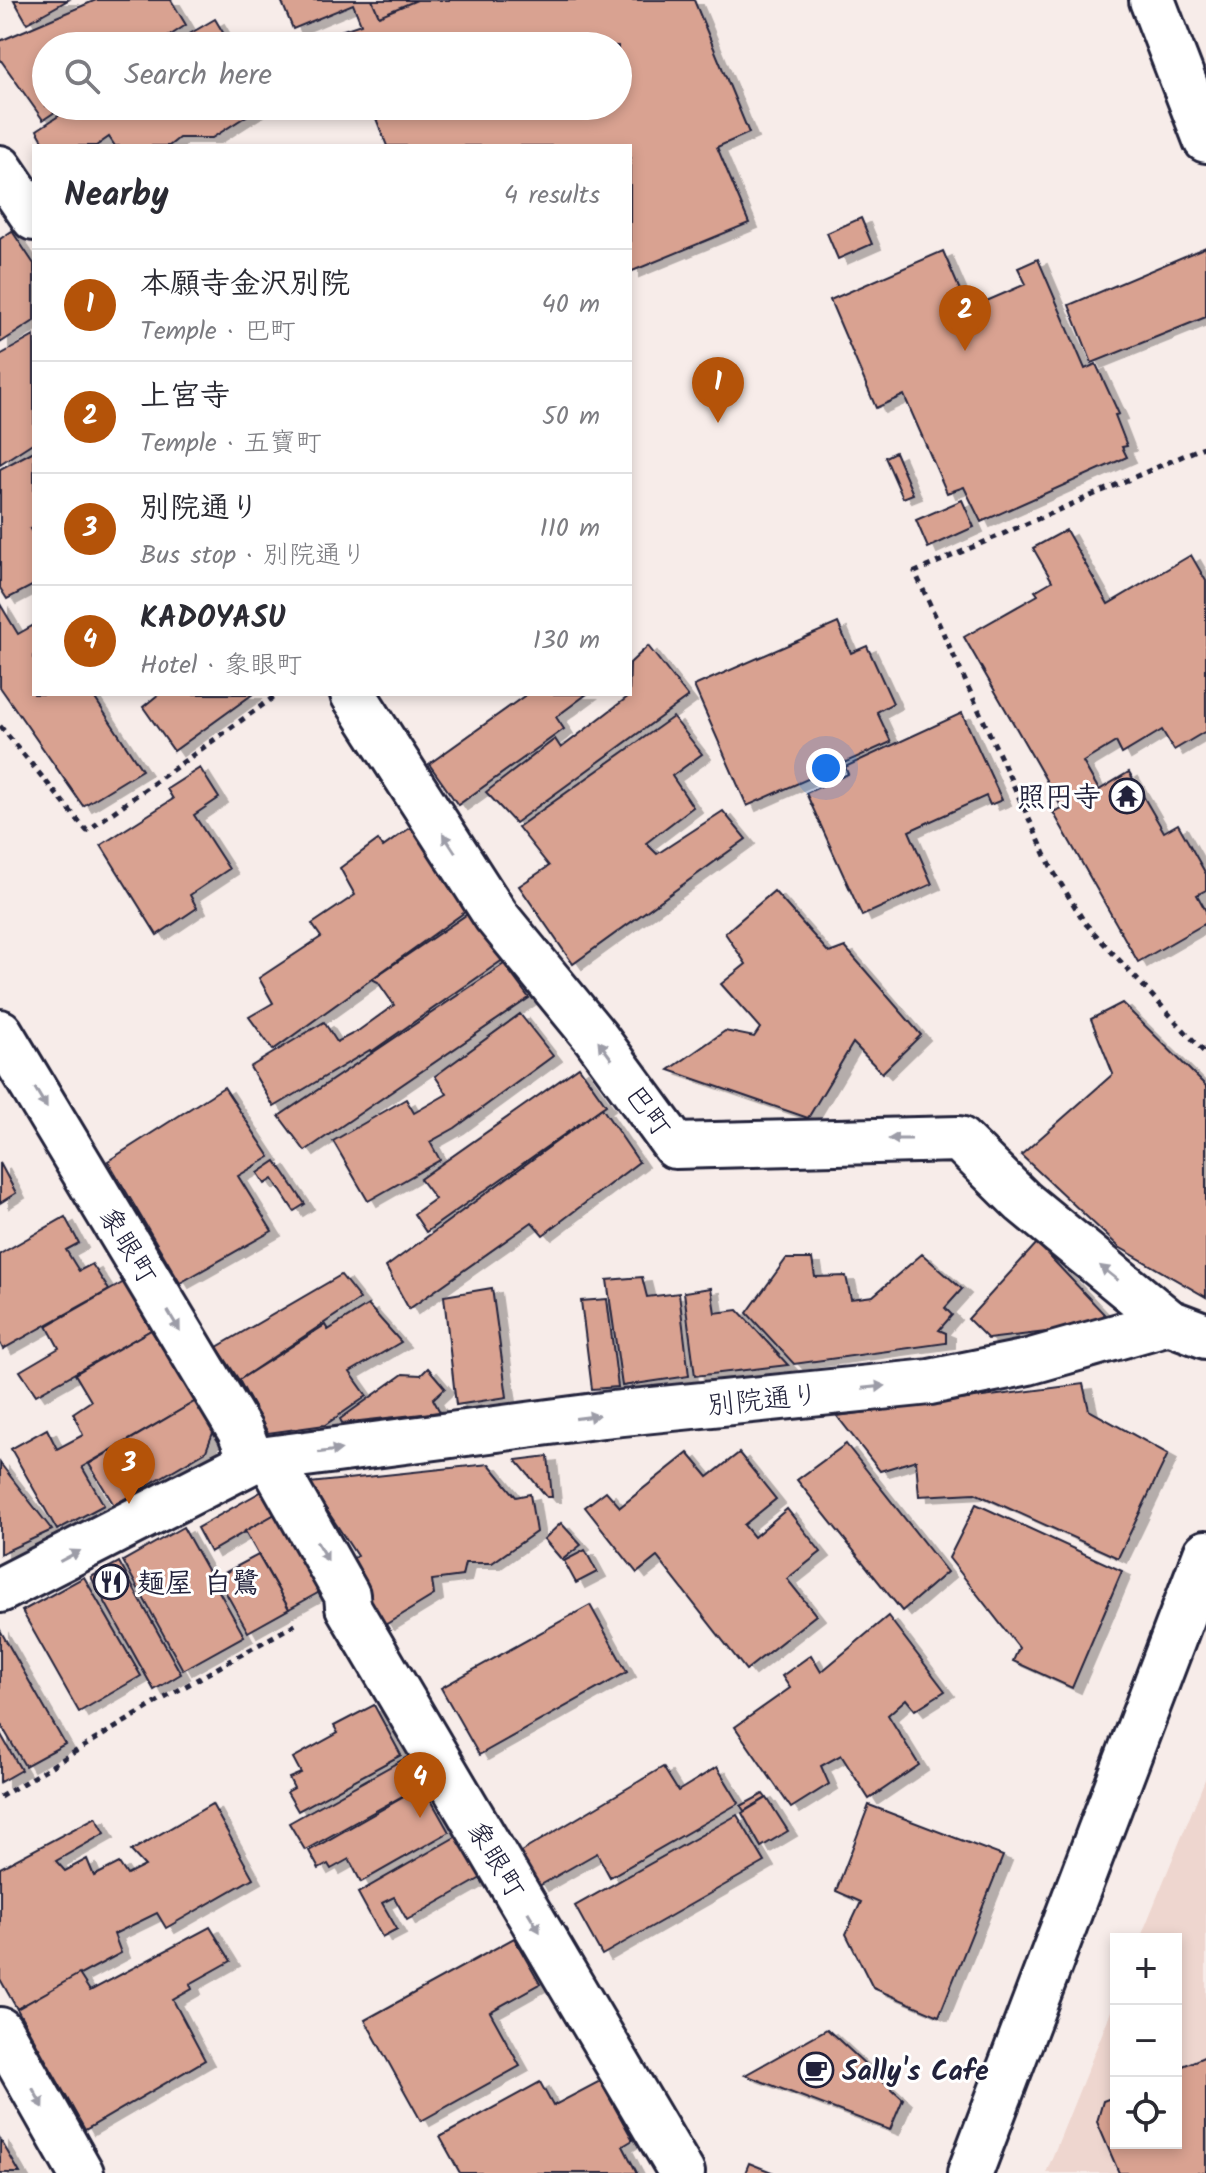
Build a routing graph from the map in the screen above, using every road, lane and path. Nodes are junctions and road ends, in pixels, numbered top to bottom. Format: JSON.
{"nodes":[{"id":1,"x":1152,"y":0,"type":"edge"},
{"id":2,"x":1206,"y":140,"type":"edge"},
{"id":3,"x":0,"y":168,"type":"edge"},
{"id":4,"x":32,"y":215,"type":"edge"},
{"id":5,"x":1206,"y":446,"type":"edge"},
{"id":6,"x":275,"y":696,"type":"edge"},
{"id":7,"x":354,"y":696,"type":"edge"},
{"id":8,"x":0,"y":726,"type":"edge"},
{"id":9,"x":0,"y":1032,"type":"edge"},
{"id":10,"x":1206,"y":1054,"type":"edge"},
{"id":11,"x":1188,"y":1329,"type":"edge"},
{"id":12,"x":261,"y":1460,"type":"junction"},
{"id":13,"x":1206,"y":1553,"type":"edge"},
{"id":14,"x":0,"y":1590,"type":"edge"},
{"id":15,"x":347,"y":1595,"type":"junction"},
{"id":16,"x":0,"y":1797,"type":"edge"},
{"id":17,"x":0,"y":2030,"type":"edge"},
{"id":18,"x":81,"y":2173,"type":"edge"},
{"id":19,"x":682,"y":2173,"type":"edge"},
{"id":20,"x":970,"y":2173,"type":"edge"}],
"edges":[{"from":1,"to":2,"type":"street"},
{"from":3,"to":4,"type":"street"},
{"from":5,"to":10,"type":"path"},
{"from":6,"to":8,"type":"path"},
{"from":11,"to":7,"type":"street","name":"巴町","one_way":true},
{"from":9,"to":12,"type":"street","name":"象眼町","one_way":true},
{"from":12,"to":11,"type":"street","name":"別院通り","one_way":true},
{"from":14,"to":12,"type":"street","name":"別院通り","one_way":true},
{"from":12,"to":15,"type":"street","name":"象眼町","one_way":true},
{"from":13,"to":20,"type":"street"},
{"from":15,"to":16,"type":"path"},
{"from":15,"to":19,"type":"street","name":"象眼町","one_way":true},
{"from":17,"to":18,"type":"street","one_way":true}]}
